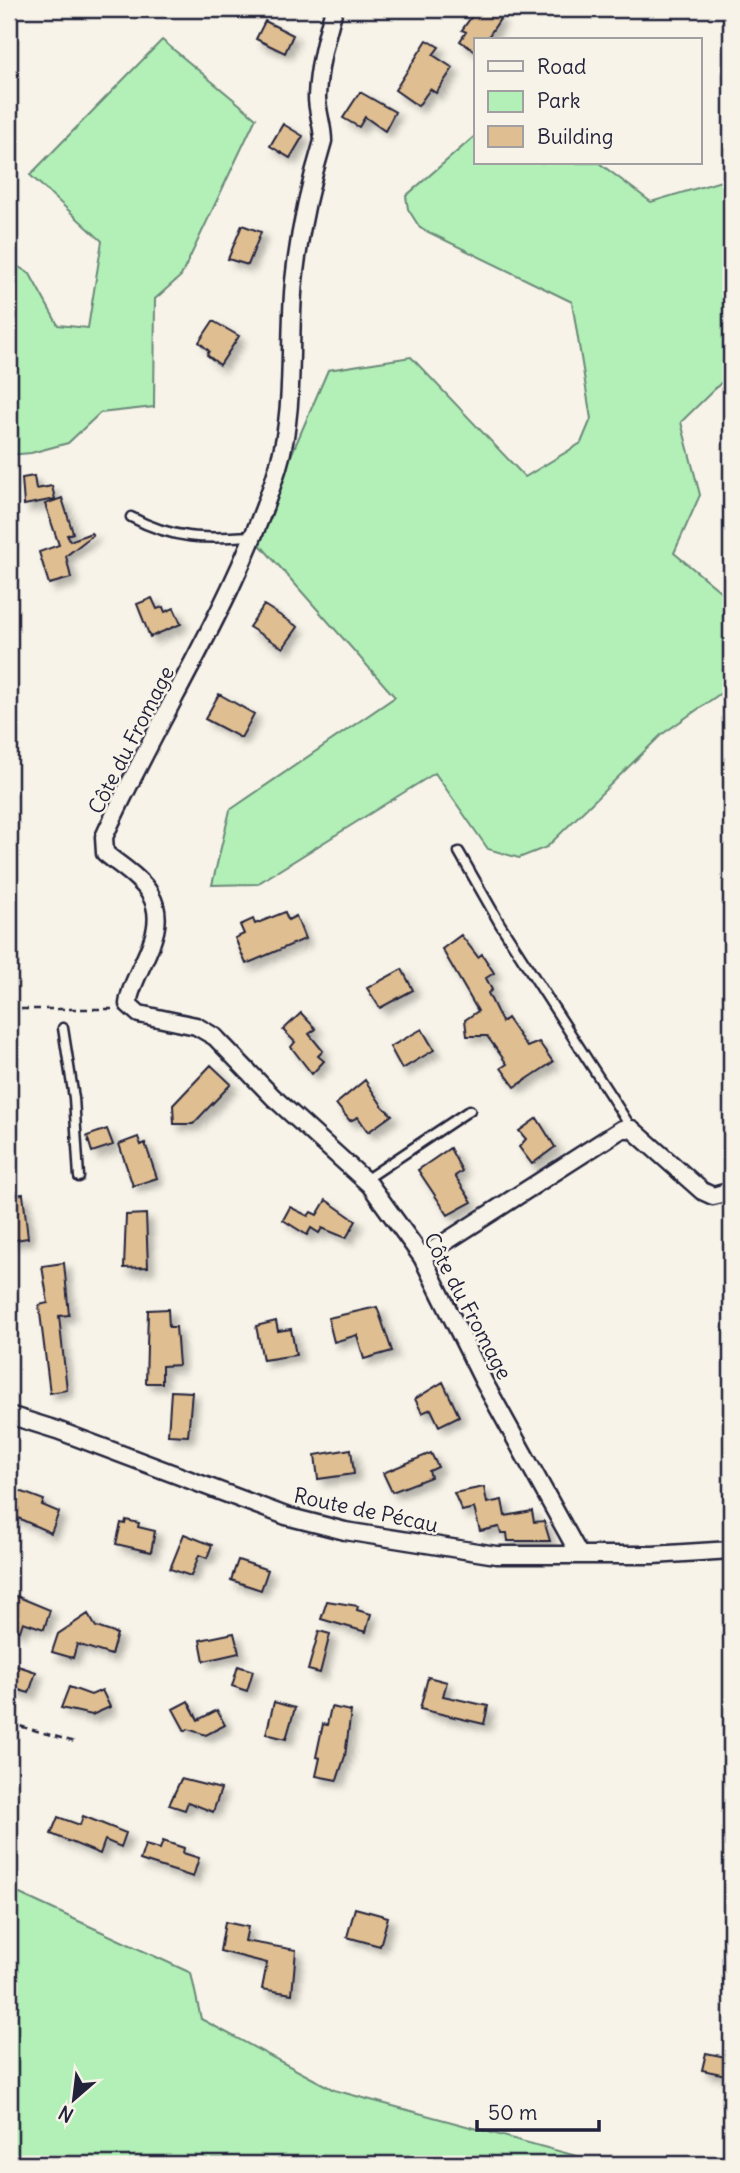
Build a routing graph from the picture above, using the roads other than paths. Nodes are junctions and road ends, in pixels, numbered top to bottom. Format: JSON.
{"nodes":[{"id":1,"x":334,"y":9,"type":"edge"},
{"id":2,"x":131,"y":517,"type":"dead end"},
{"id":3,"x":252,"y":536,"type":"junction"},
{"id":4,"x":459,"y":852,"type":"dead end"},
{"id":5,"x":63,"y":1028,"type":"dead end"},
{"id":6,"x":470,"y":1110,"type":"dead end"},
{"id":7,"x":632,"y":1129,"type":"junction"},
{"id":8,"x":79,"y":1177,"type":"dead end"},
{"id":9,"x":365,"y":1180,"type":"junction"},
{"id":10,"x":731,"y":1191,"type":"edge"},
{"id":11,"x":422,"y":1257,"type":"junction"},
{"id":12,"x":9,"y":1415,"type":"edge"},
{"id":13,"x":731,"y":1550,"type":"edge"},
{"id":14,"x":579,"y":1554,"type":"junction"}],
"edges":[{"from":1,"to":3,"type":"street","name":"Côte du Fromage"},
{"from":2,"to":3,"type":"lane"},
{"from":3,"to":9,"type":"street","name":"Côte du Fromage"},
{"from":4,"to":7,"type":"lane"},
{"from":5,"to":8,"type":"lane"},
{"from":6,"to":9,"type":"lane"},
{"from":7,"to":10,"type":"street"},
{"from":7,"to":11,"type":"street"},
{"from":9,"to":11,"type":"street","name":"Côte du Fromage"},
{"from":11,"to":14,"type":"street","name":"Côte du Fromage"},
{"from":12,"to":14,"type":"street","name":"Route de Pécau"},
{"from":13,"to":14,"type":"street","name":"Route de Pécau"}]}
